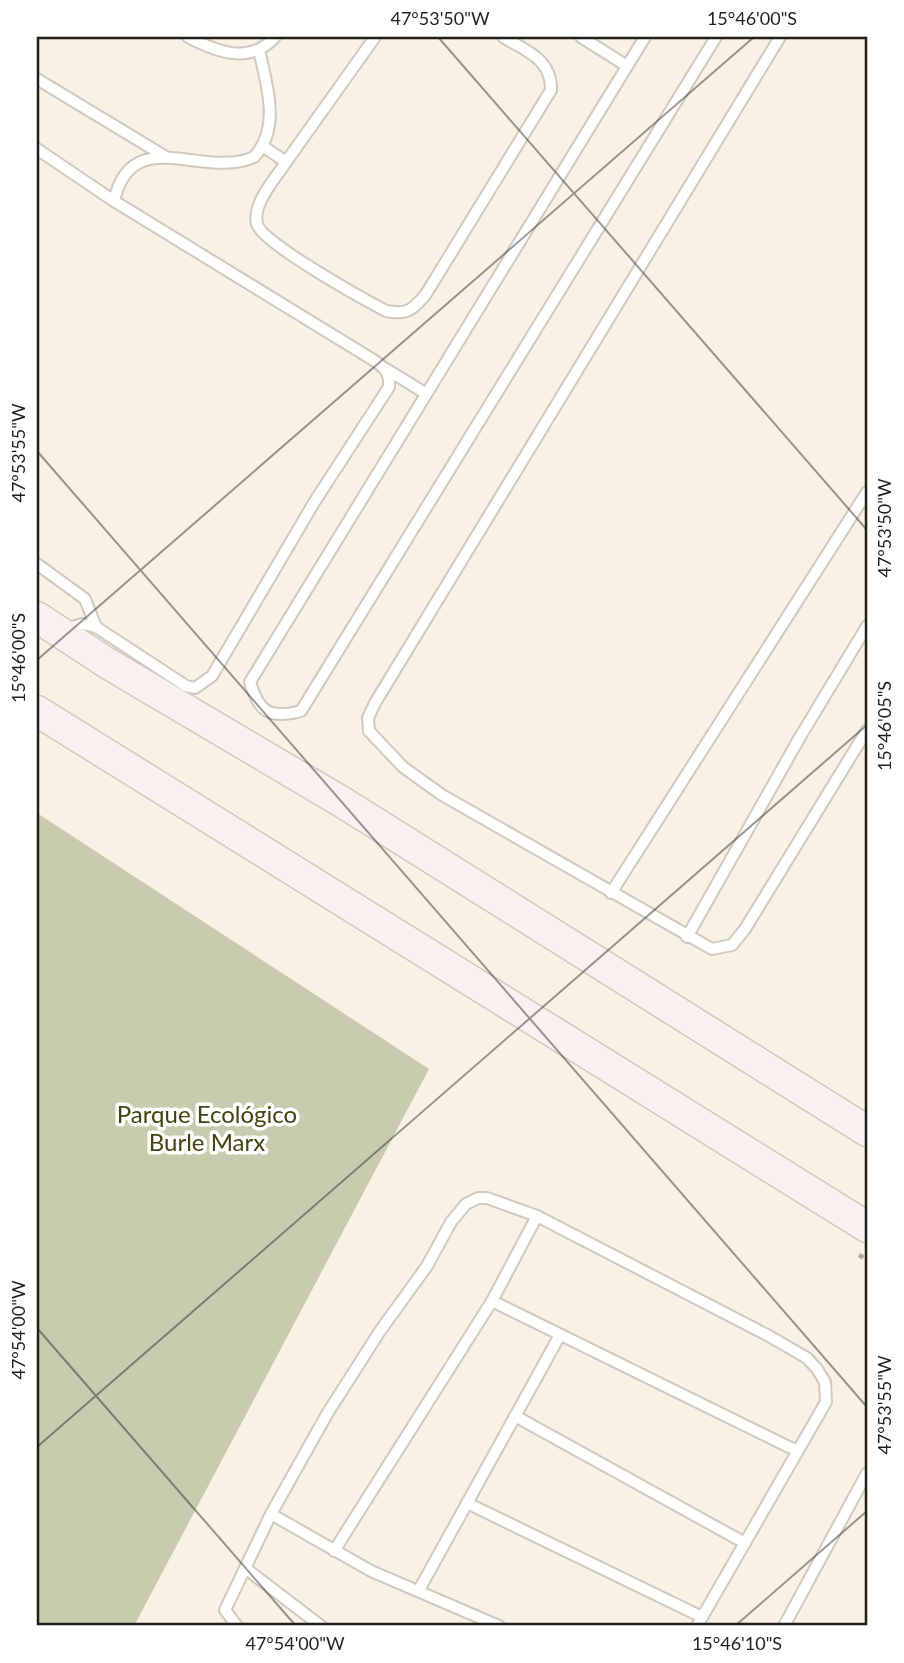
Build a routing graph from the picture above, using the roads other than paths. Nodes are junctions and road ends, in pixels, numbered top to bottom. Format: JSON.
{"nodes":[{"id":1,"x":188,"y":37,"type":"edge"},
{"id":2,"x":275,"y":37,"type":"edge"},
{"id":3,"x":375,"y":37,"type":"edge"},
{"id":4,"x":503,"y":37,"type":"edge"},
{"id":5,"x":581,"y":37,"type":"edge"},
{"id":6,"x":645,"y":37,"type":"edge"},
{"id":7,"x":716,"y":37,"type":"edge"},
{"id":8,"x":780,"y":37,"type":"edge"},
{"id":9,"x":259,"y":50,"type":"junction"},
{"id":10,"x":628,"y":66,"type":"junction"},
{"id":11,"x":37,"y":79,"type":"edge"},
{"id":12,"x":264,"y":147,"type":"junction"},
{"id":13,"x":37,"y":149,"type":"edge"},
{"id":14,"x":166,"y":157,"type":"junction"},
{"id":15,"x":286,"y":162,"type":"junction"},
{"id":16,"x":114,"y":201,"type":"junction"},
{"id":17,"x":386,"y":369,"type":"junction"},
{"id":18,"x":425,"y":393,"type":"junction"},
{"id":19,"x":867,"y":492,"type":"edge"},
{"id":20,"x":37,"y":564,"type":"edge"},
{"id":21,"x":47,"y":624,"type":"edge"},
{"id":22,"x":867,"y":626,"type":"edge"},
{"id":23,"x":96,"y":627,"type":"junction"},
{"id":24,"x":37,"y":711,"type":"edge"},
{"id":25,"x":867,"y":730,"type":"edge"},
{"id":26,"x":611,"y":893,"type":"junction"},
{"id":27,"x":687,"y":937,"type":"junction"},
{"id":28,"x":867,"y":1131,"type":"edge"},
{"id":29,"x":804,"y":1188,"type":"junction"},
{"id":30,"x":537,"y":1216,"type":"junction"},
{"id":31,"x":867,"y":1219,"type":"edge"},
{"id":32,"x":867,"y":1227,"type":"edge"},
{"id":33,"x":492,"y":1301,"type":"junction"},
{"id":34,"x":560,"y":1335,"type":"junction"},
{"id":35,"x":515,"y":1416,"type":"junction"},
{"id":36,"x":797,"y":1451,"type":"junction"},
{"id":37,"x":867,"y":1473,"type":"edge"},
{"id":38,"x":467,"y":1503,"type":"junction"},
{"id":39,"x":271,"y":1514,"type":"junction"},
{"id":40,"x":745,"y":1543,"type":"junction"},
{"id":41,"x":334,"y":1550,"type":"junction"},
{"id":42,"x":245,"y":1568,"type":"junction"},
{"id":43,"x":419,"y":1590,"type":"junction"},
{"id":44,"x":699,"y":1622,"type":"edge"},
{"id":45,"x":237,"y":1626,"type":"edge"},
{"id":46,"x":321,"y":1626,"type":"edge"},
{"id":47,"x":499,"y":1626,"type":"edge"},
{"id":48,"x":783,"y":1626,"type":"edge"}],
"edges":[{"from":1,"to":9,"type":"lane"},
{"from":2,"to":9,"type":"lane"},
{"from":3,"to":15,"type":"lane"},
{"from":4,"to":15,"type":"lane"},
{"from":5,"to":10,"type":"lane"},
{"from":6,"to":10,"type":"lane"},
{"from":7,"to":18,"type":"lane"},
{"from":8,"to":26,"type":"lane"},
{"from":9,"to":12,"type":"lane"},
{"from":10,"to":18,"type":"lane"},
{"from":11,"to":14,"type":"lane"},
{"from":12,"to":14,"type":"lane"},
{"from":12,"to":15,"type":"lane"},
{"from":13,"to":16,"type":"lane"},
{"from":14,"to":16,"type":"lane"},
{"from":16,"to":17,"type":"lane"},
{"from":17,"to":18,"type":"lane"},
{"from":17,"to":23,"type":"lane"},
{"from":19,"to":26,"type":"lane"},
{"from":20,"to":23,"type":"lane"},
{"from":21,"to":23,"type":"lane"},
{"from":21,"to":28,"type":"street"},
{"from":22,"to":27,"type":"lane"},
{"from":24,"to":29,"type":"street"},
{"from":25,"to":27,"type":"lane"},
{"from":26,"to":27,"type":"lane"},
{"from":29,"to":31,"type":"street"},
{"from":29,"to":32,"type":"street"},
{"from":30,"to":33,"type":"lane"},
{"from":30,"to":36,"type":"lane"},
{"from":30,"to":39,"type":"lane"},
{"from":33,"to":34,"type":"lane"},
{"from":33,"to":41,"type":"lane"},
{"from":34,"to":35,"type":"lane"},
{"from":34,"to":36,"type":"lane"},
{"from":35,"to":38,"type":"lane"},
{"from":35,"to":40,"type":"lane"},
{"from":36,"to":40,"type":"lane"},
{"from":37,"to":48,"type":"lane"},
{"from":38,"to":43,"type":"lane"},
{"from":38,"to":44,"type":"lane"},
{"from":39,"to":41,"type":"lane"},
{"from":39,"to":42,"type":"lane"},
{"from":40,"to":44,"type":"lane"},
{"from":41,"to":43,"type":"lane"},
{"from":42,"to":45,"type":"lane"},
{"from":42,"to":46,"type":"lane"},
{"from":43,"to":47,"type":"lane"}]}
